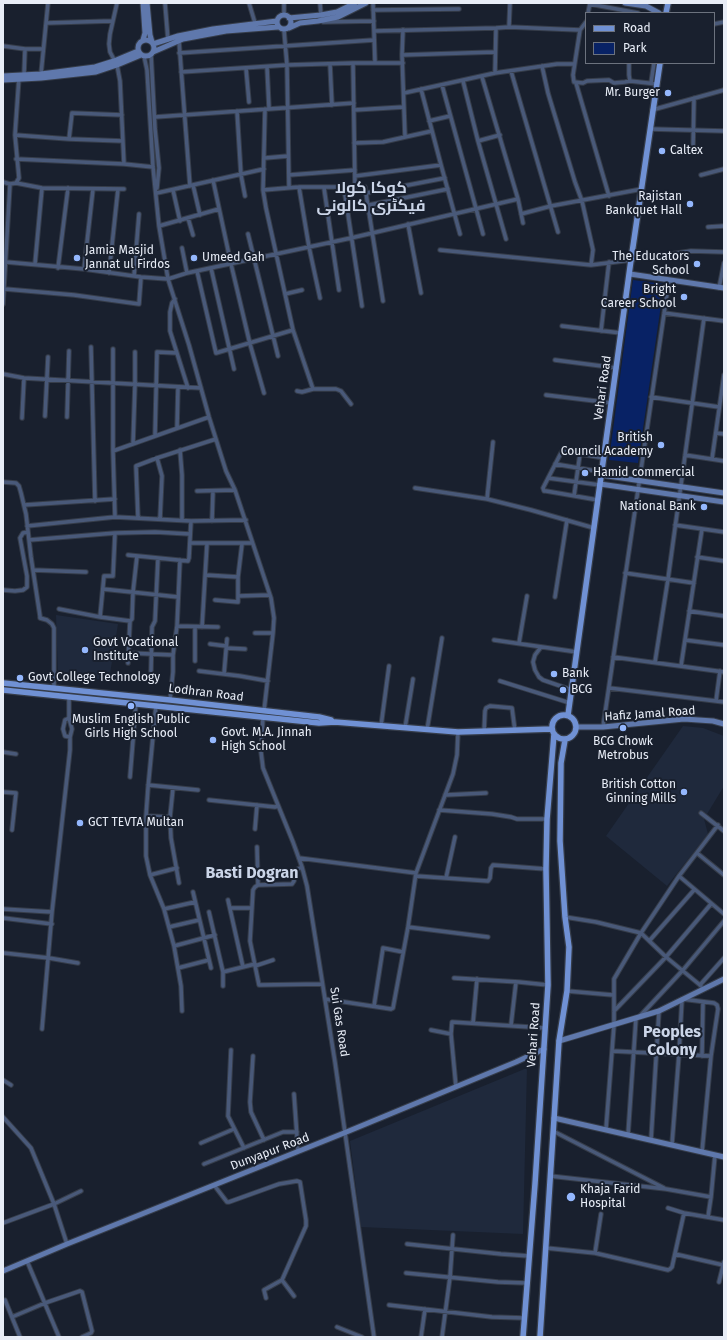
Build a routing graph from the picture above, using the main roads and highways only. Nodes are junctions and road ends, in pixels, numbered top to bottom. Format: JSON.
{"nodes":[{"id":1,"x":660,"y":64,"type":"edge"},
{"id":2,"x":3,"y":683,"type":"edge"},
{"id":3,"x":3,"y":690,"type":"edge"},
{"id":4,"x":264,"y":714,"type":"junction"},
{"id":5,"x":568,"y":715,"type":"junction"},
{"id":6,"x":553,"y":732,"type":"junction"},
{"id":7,"x":565,"y":740,"type":"junction"},
{"id":8,"x":522,"y":1337,"type":"edge"},
{"id":9,"x":540,"y":1337,"type":"edge"}],
"edges":[{"from":1,"to":5,"type":"main road","name":"Vehari Road"},
{"from":2,"to":4,"type":"main road","name":"Lodhran Road"},
{"from":3,"to":4,"type":"main road","name":"Lodhran Road"},
{"from":4,"to":6,"type":"main road","name":"Lodhran Road"},
{"from":5,"to":6,"type":"main road"},
{"from":5,"to":7,"type":"main road"},
{"from":6,"to":7,"type":"main road"},
{"from":6,"to":8,"type":"main road","name":"Vehari Road"},
{"from":7,"to":9,"type":"main road"}]}
